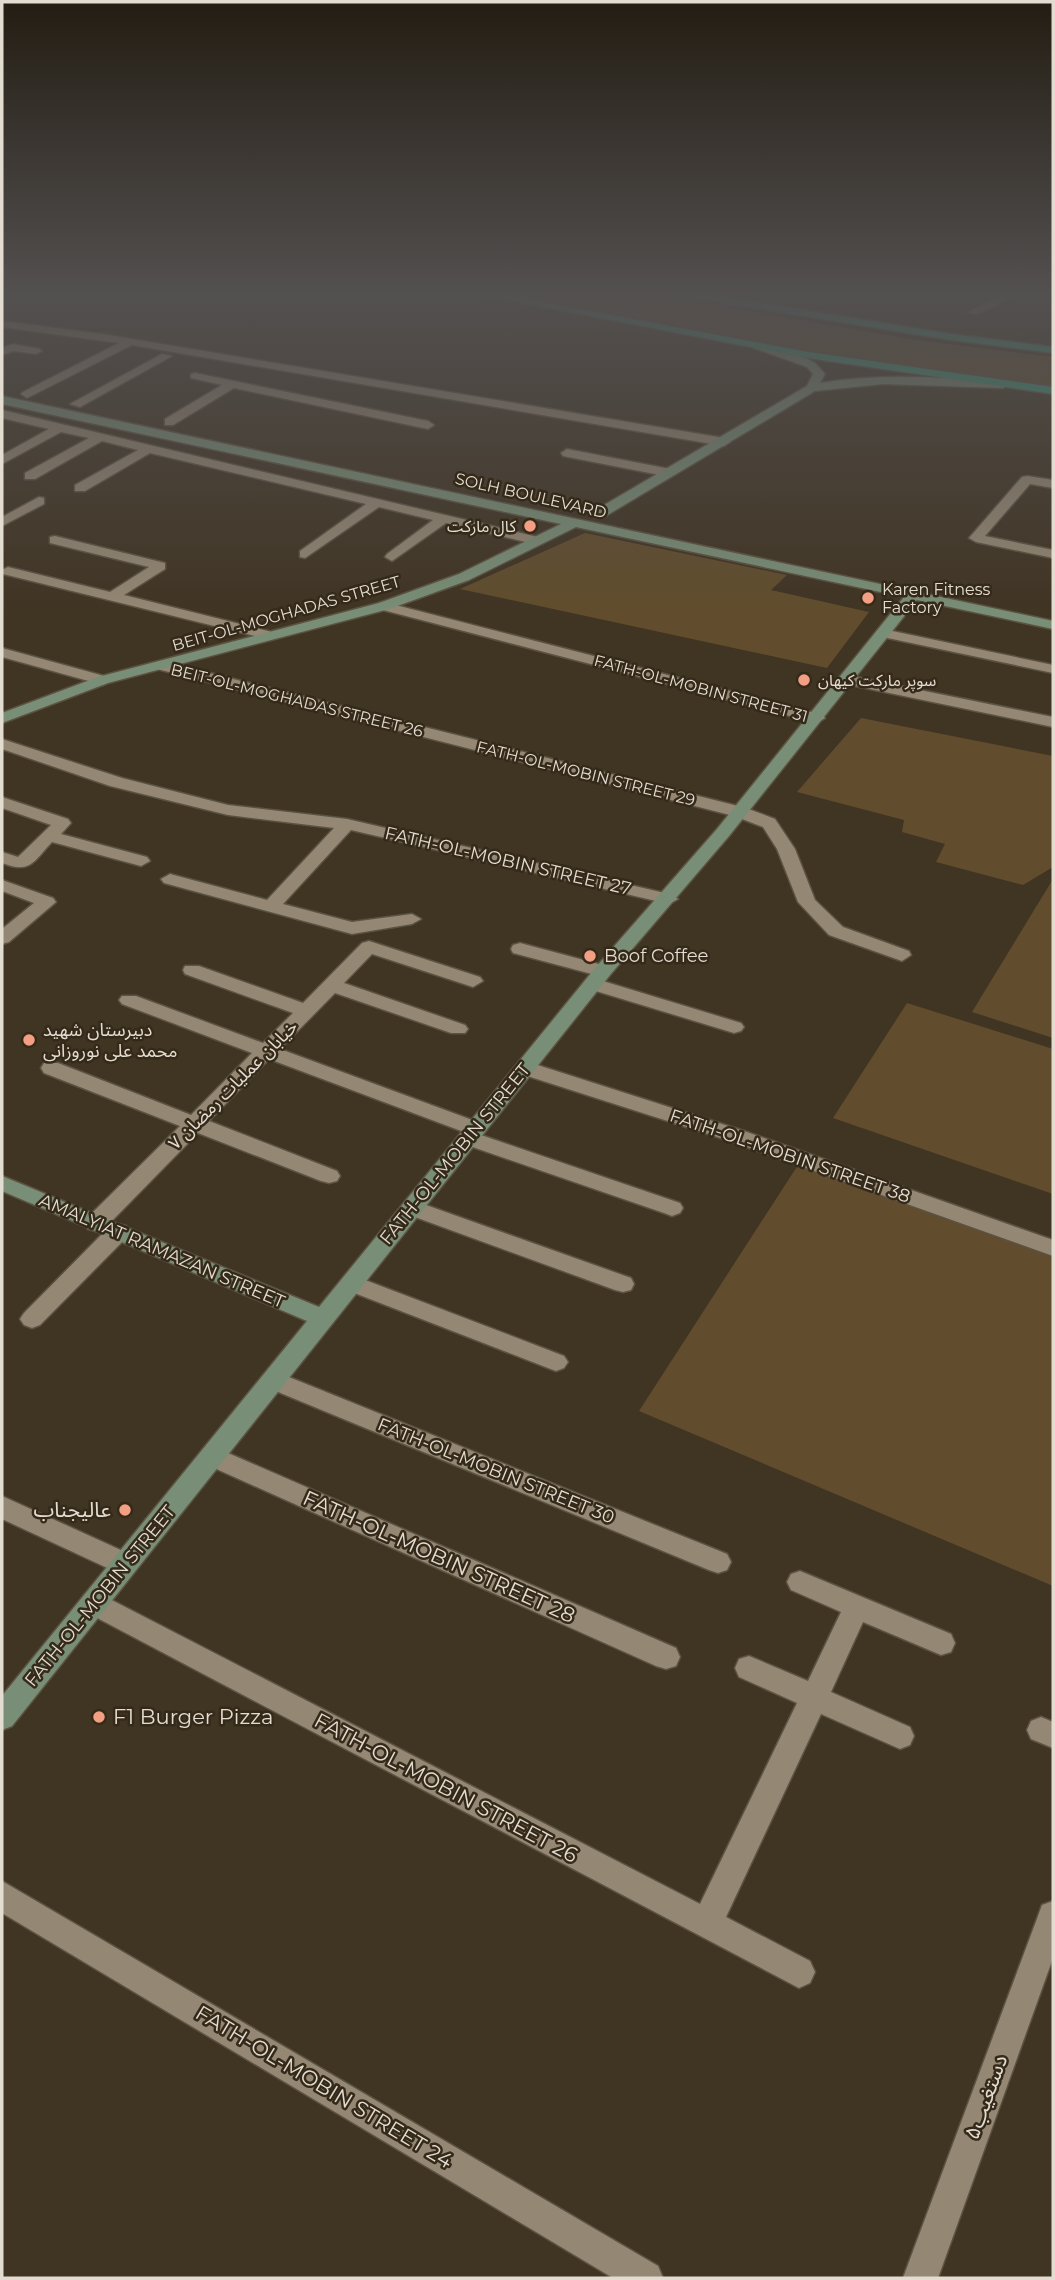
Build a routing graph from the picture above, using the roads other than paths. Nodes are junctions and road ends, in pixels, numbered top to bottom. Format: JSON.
{"nodes":[{"id":1,"x":58,"y":400,"type":"edge"},
{"id":2,"x":83,"y":400,"type":"edge"},
{"id":3,"x":205,"y":400,"type":"edge"},
{"id":4,"x":310,"y":400,"type":"edge"},
{"id":5,"x":477,"y":400,"type":"edge"},
{"id":6,"x":792,"y":400,"type":"edge"},
{"id":7,"x":2,"y":401,"type":"edge"},
{"id":8,"x":76,"y":404,"type":"junction"},
{"id":9,"x":4,"y":416,"type":"edge"},
{"id":10,"x":169,"y":422,"type":"junction"},
{"id":11,"x":428,"y":425,"type":"dead end"},
{"id":12,"x":61,"y":427,"type":"junction"},
{"id":13,"x":101,"y":437,"type":"junction"},
{"id":14,"x":724,"y":442,"type":"junction"},
{"id":15,"x":148,"y":449,"type":"junction"},
{"id":16,"x":567,"y":453,"type":"dead end"},
{"id":17,"x":2,"y":460,"type":"edge"},
{"id":18,"x":389,"y":469,"type":"junction"},
{"id":19,"x":670,"y":473,"type":"junction"},
{"id":20,"x":30,"y":477,"type":"dead end"},
{"id":21,"x":376,"y":479,"type":"junction"},
{"id":22,"x":1053,"y":484,"type":"edge"},
{"id":23,"x":80,"y":488,"type":"dead end"},
{"id":24,"x":39,"y":501,"type":"dead end"},
{"id":25,"x":376,"y":503,"type":"junction"},
{"id":26,"x":599,"y":514,"type":"junction"},
{"id":27,"x":443,"y":519,"type":"junction"},
{"id":28,"x":2,"y":522,"type":"edge"},
{"id":29,"x":573,"y":523,"type":"junction"},
{"id":30,"x":55,"y":540,"type":"dead end"},
{"id":31,"x":538,"y":541,"type":"junction"},
{"id":32,"x":305,"y":554,"type":"dead end"},
{"id":33,"x":1053,"y":554,"type":"edge"},
{"id":34,"x":392,"y":557,"type":"dead end"},
{"id":35,"x":8,"y":571,"type":"dead end"},
{"id":36,"x":914,"y":595,"type":"junction"},
{"id":37,"x":114,"y":596,"type":"junction"},
{"id":38,"x":384,"y":606,"type":"junction"},
{"id":39,"x":1053,"y":611,"type":"edge"},
{"id":40,"x":1053,"y":625,"type":"edge"},
{"id":41,"x":883,"y":633,"type":"junction"},
{"id":42,"x":271,"y":636,"type":"junction"},
{"id":43,"x":2,"y":652,"type":"edge"},
{"id":44,"x":162,"y":666,"type":"junction"},
{"id":45,"x":1053,"y":669,"type":"edge"},
{"id":46,"x":103,"y":680,"type":"junction"},
{"id":47,"x":846,"y":680,"type":"junction"},
{"id":48,"x":2,"y":718,"type":"edge"},
{"id":49,"x":817,"y":718,"type":"junction"},
{"id":50,"x":1053,"y":722,"type":"edge"},
{"id":51,"x":432,"y":734,"type":"joint"},
{"id":52,"x":2,"y":744,"type":"edge"},
{"id":53,"x":2,"y":802,"type":"edge"},
{"id":54,"x":740,"y":811,"type":"junction"},
{"id":55,"x":347,"y":824,"type":"junction"},
{"id":56,"x":49,"y":836,"type":"junction"},
{"id":57,"x":2,"y":857,"type":"edge"},
{"id":58,"x":141,"y":861,"type":"dead end"},
{"id":59,"x":170,"y":879,"type":"dead end"},
{"id":60,"x":2,"y":885,"type":"edge"},
{"id":61,"x":669,"y":899,"type":"junction"},
{"id":62,"x":271,"y":906,"type":"junction"},
{"id":63,"x":412,"y":919,"type":"dead end"},
{"id":64,"x":2,"y":938,"type":"edge"},
{"id":65,"x":520,"y":949,"type":"dead end"},
{"id":66,"x":902,"y":955,"type":"dead end"},
{"id":67,"x":191,"y":970,"type":"dead end"},
{"id":68,"x":598,"y":977,"type":"junction"},
{"id":69,"x":473,"y":981,"type":"dead end"},
{"id":70,"x":331,"y":985,"type":"junction"},
{"id":71,"x":129,"y":1000,"type":"dead end"},
{"id":72,"x":306,"y":1011,"type":"junction"},
{"id":73,"x":734,"y":1027,"type":"dead end"},
{"id":74,"x":457,"y":1029,"type":"dead end"},
{"id":75,"x":266,"y":1051,"type":"junction"},
{"id":76,"x":51,"y":1068,"type":"dead end"},
{"id":77,"x":525,"y":1068,"type":"junction"},
{"id":78,"x":194,"y":1124,"type":"junction"},
{"id":79,"x":472,"y":1134,"type":"junction"},
{"id":80,"x":329,"y":1176,"type":"dead end"},
{"id":81,"x":2,"y":1183,"type":"edge"},
{"id":82,"x":412,"y":1208,"type":"junction"},
{"id":83,"x":672,"y":1208,"type":"dead end"},
{"id":84,"x":96,"y":1223,"type":"junction"},
{"id":85,"x":118,"y":1232,"type":"junction"},
{"id":86,"x":1053,"y":1248,"type":"edge"},
{"id":87,"x":352,"y":1283,"type":"junction"},
{"id":88,"x":623,"y":1284,"type":"dead end"},
{"id":89,"x":323,"y":1318,"type":"junction"},
{"id":90,"x":32,"y":1319,"type":"dead end"},
{"id":91,"x":556,"y":1362,"type":"dead end"},
{"id":92,"x":274,"y":1380,"type":"junction"},
{"id":93,"x":212,"y":1456,"type":"junction"},
{"id":94,"x":2,"y":1507,"type":"edge"},
{"id":95,"x":718,"y":1563,"type":"dead end"},
{"id":96,"x":125,"y":1564,"type":"junction"},
{"id":97,"x":800,"y":1582,"type":"dead end"},
{"id":98,"x":93,"y":1603,"type":"junction"},
{"id":99,"x":857,"y":1607,"type":"junction"},
{"id":100,"x":941,"y":1643,"type":"dead end"},
{"id":101,"x":666,"y":1657,"type":"dead end"},
{"id":102,"x":749,"y":1668,"type":"dead end"},
{"id":103,"x":815,"y":1698,"type":"junction"},
{"id":104,"x":2,"y":1717,"type":"edge"},
{"id":105,"x":900,"y":1736,"type":"dead end"},
{"id":106,"x":2,"y":1896,"type":"edge"},
{"id":107,"x":1053,"y":1916,"type":"edge"},
{"id":108,"x":707,"y":1924,"type":"junction"},
{"id":109,"x":799,"y":1972,"type":"dead end"},
{"id":110,"x":646,"y":2278,"type":"edge"},
{"id":111,"x":920,"y":2278,"type":"edge"}],
"edges":[{"from":1,"to":8,"type":"street","name":"SOLH BOULEVARD"},
{"from":2,"to":8,"type":"street"},
{"from":3,"to":10,"type":"street"},
{"from":4,"to":11,"type":"street"},
{"from":5,"to":14,"type":"street"},
{"from":6,"to":14,"type":"street"},
{"from":7,"to":21,"type":"street","name":"SOLH BOULEVARD"},
{"from":8,"to":10,"type":"street","name":"SOLH BOULEVARD"},
{"from":9,"to":12,"type":"street"},
{"from":10,"to":18,"type":"street","name":"SOLH BOULEVARD"},
{"from":12,"to":13,"type":"street"},
{"from":12,"to":17,"type":"street"},
{"from":13,"to":15,"type":"street"},
{"from":13,"to":20,"type":"street"},
{"from":14,"to":19,"type":"street"},
{"from":15,"to":23,"type":"street"},
{"from":15,"to":25,"type":"street"},
{"from":16,"to":19,"type":"street"},
{"from":18,"to":21,"type":"street"},
{"from":18,"to":26,"type":"street","name":"SOLH BOULEVARD"},
{"from":19,"to":26,"type":"street"},
{"from":21,"to":29,"type":"street","name":"SOLH BOULEVARD"},
{"from":22,"to":33,"type":"street"},
{"from":24,"to":28,"type":"street"},
{"from":25,"to":27,"type":"street"},
{"from":25,"to":32,"type":"street"},
{"from":26,"to":39,"type":"street","name":"SOLH BOULEVARD"},
{"from":27,"to":31,"type":"street"},
{"from":27,"to":34,"type":"street"},
{"from":29,"to":31,"type":"street","name":"BEIT-OL-MOGHADAS STREET"},
{"from":29,"to":36,"type":"street","name":"SOLH BOULEVARD"},
{"from":30,"to":37,"type":"street"},
{"from":31,"to":38,"type":"street","name":"BEIT-OL-MOGHADAS STREET"},
{"from":35,"to":37,"type":"street"},
{"from":36,"to":40,"type":"street","name":"SOLH BOULEVARD"},
{"from":36,"to":41,"type":"street","name":"FATH-OL-MOBIN STREET"},
{"from":37,"to":42,"type":"street"},
{"from":38,"to":42,"type":"street","name":"BEIT-OL-MOGHADAS STREET"},
{"from":38,"to":49,"type":"street","name":"FATH-OL-MOBIN STREET 31"},
{"from":41,"to":45,"type":"street"},
{"from":41,"to":47,"type":"street","name":"FATH-OL-MOBIN STREET"},
{"from":42,"to":44,"type":"street","name":"BEIT-OL-MOGHADAS STREET"},
{"from":43,"to":46,"type":"street"},
{"from":44,"to":46,"type":"street","name":"BEIT-OL-MOGHADAS STREET"},
{"from":44,"to":51,"type":"street","name":"BEIT-OL-MOGHADAS STREET 26"},
{"from":46,"to":48,"type":"street","name":"BEIT-OL-MOGHADAS STREET"},
{"from":47,"to":49,"type":"street","name":"FATH-OL-MOBIN STREET"},
{"from":47,"to":50,"type":"street"},
{"from":49,"to":54,"type":"street","name":"FATH-OL-MOBIN STREET"},
{"from":51,"to":54,"type":"street","name":"FATH-OL-MOBIN STREET 29"},
{"from":52,"to":55,"type":"street","name":"FATH-OL-MOBIN STREET 27"},
{"from":53,"to":56,"type":"street"},
{"from":54,"to":61,"type":"street","name":"FATH-OL-MOBIN STREET"},
{"from":54,"to":66,"type":"street","name":"FATH-OL-MOBIN STREET 29"},
{"from":55,"to":61,"type":"street","name":"FATH-OL-MOBIN STREET 27"},
{"from":55,"to":62,"type":"street"},
{"from":56,"to":57,"type":"street"},
{"from":56,"to":58,"type":"street"},
{"from":59,"to":62,"type":"street"},
{"from":60,"to":64,"type":"street"},
{"from":61,"to":68,"type":"street","name":"FATH-OL-MOBIN STREET"},
{"from":62,"to":63,"type":"street"},
{"from":65,"to":68,"type":"street"},
{"from":67,"to":72,"type":"street"},
{"from":68,"to":73,"type":"street"},
{"from":68,"to":77,"type":"street","name":"FATH-OL-MOBIN STREET"},
{"from":69,"to":70,"type":"street","name":"خیابان عملیات رمضان ۷"},
{"from":70,"to":72,"type":"street","name":"خیابان عملیات رمضان ۷"},
{"from":70,"to":74,"type":"street"},
{"from":71,"to":75,"type":"street"},
{"from":72,"to":75,"type":"street","name":"خیابان عملیات رمضان ۷"},
{"from":75,"to":78,"type":"street","name":"خیابان عملیات رمضان ۷"},
{"from":75,"to":79,"type":"street"},
{"from":76,"to":78,"type":"street"},
{"from":77,"to":79,"type":"street","name":"FATH-OL-MOBIN STREET"},
{"from":77,"to":86,"type":"street","name":"FATH-OL-MOBIN STREET 38"},
{"from":78,"to":80,"type":"street"},
{"from":78,"to":84,"type":"street","name":"خیابان عملیات رمضان ۷"},
{"from":79,"to":82,"type":"street","name":"FATH-OL-MOBIN STREET"},
{"from":79,"to":83,"type":"street"},
{"from":81,"to":84,"type":"street","name":"AMALYIAT RAMAZAN STREET"},
{"from":82,"to":87,"type":"street","name":"FATH-OL-MOBIN STREET"},
{"from":82,"to":88,"type":"street"},
{"from":84,"to":85,"type":"street","name":"AMALYIAT RAMAZAN STREET"},
{"from":85,"to":89,"type":"street","name":"AMALYIAT RAMAZAN STREET"},
{"from":85,"to":90,"type":"street"},
{"from":87,"to":89,"type":"street","name":"FATH-OL-MOBIN STREET"},
{"from":87,"to":91,"type":"street"},
{"from":89,"to":92,"type":"street","name":"FATH-OL-MOBIN STREET"},
{"from":92,"to":93,"type":"street","name":"FATH-OL-MOBIN STREET"},
{"from":92,"to":95,"type":"street","name":"FATH-OL-MOBIN STREET 30"},
{"from":93,"to":96,"type":"street","name":"FATH-OL-MOBIN STREET"},
{"from":93,"to":101,"type":"street","name":"FATH-OL-MOBIN STREET 28"},
{"from":94,"to":96,"type":"street"},
{"from":96,"to":98,"type":"street","name":"FATH-OL-MOBIN STREET"},
{"from":97,"to":99,"type":"street"},
{"from":98,"to":104,"type":"street","name":"FATH-OL-MOBIN STREET"},
{"from":98,"to":108,"type":"street","name":"FATH-OL-MOBIN STREET 26"},
{"from":99,"to":100,"type":"street"},
{"from":99,"to":103,"type":"street"},
{"from":102,"to":103,"type":"street"},
{"from":103,"to":105,"type":"street"},
{"from":103,"to":108,"type":"street"},
{"from":106,"to":110,"type":"street","name":"FATH-OL-MOBIN STREET 24"},
{"from":107,"to":111,"type":"street","name":"دستغیب۵"},
{"from":108,"to":109,"type":"street","name":"FATH-OL-MOBIN STREET 26"}]}
